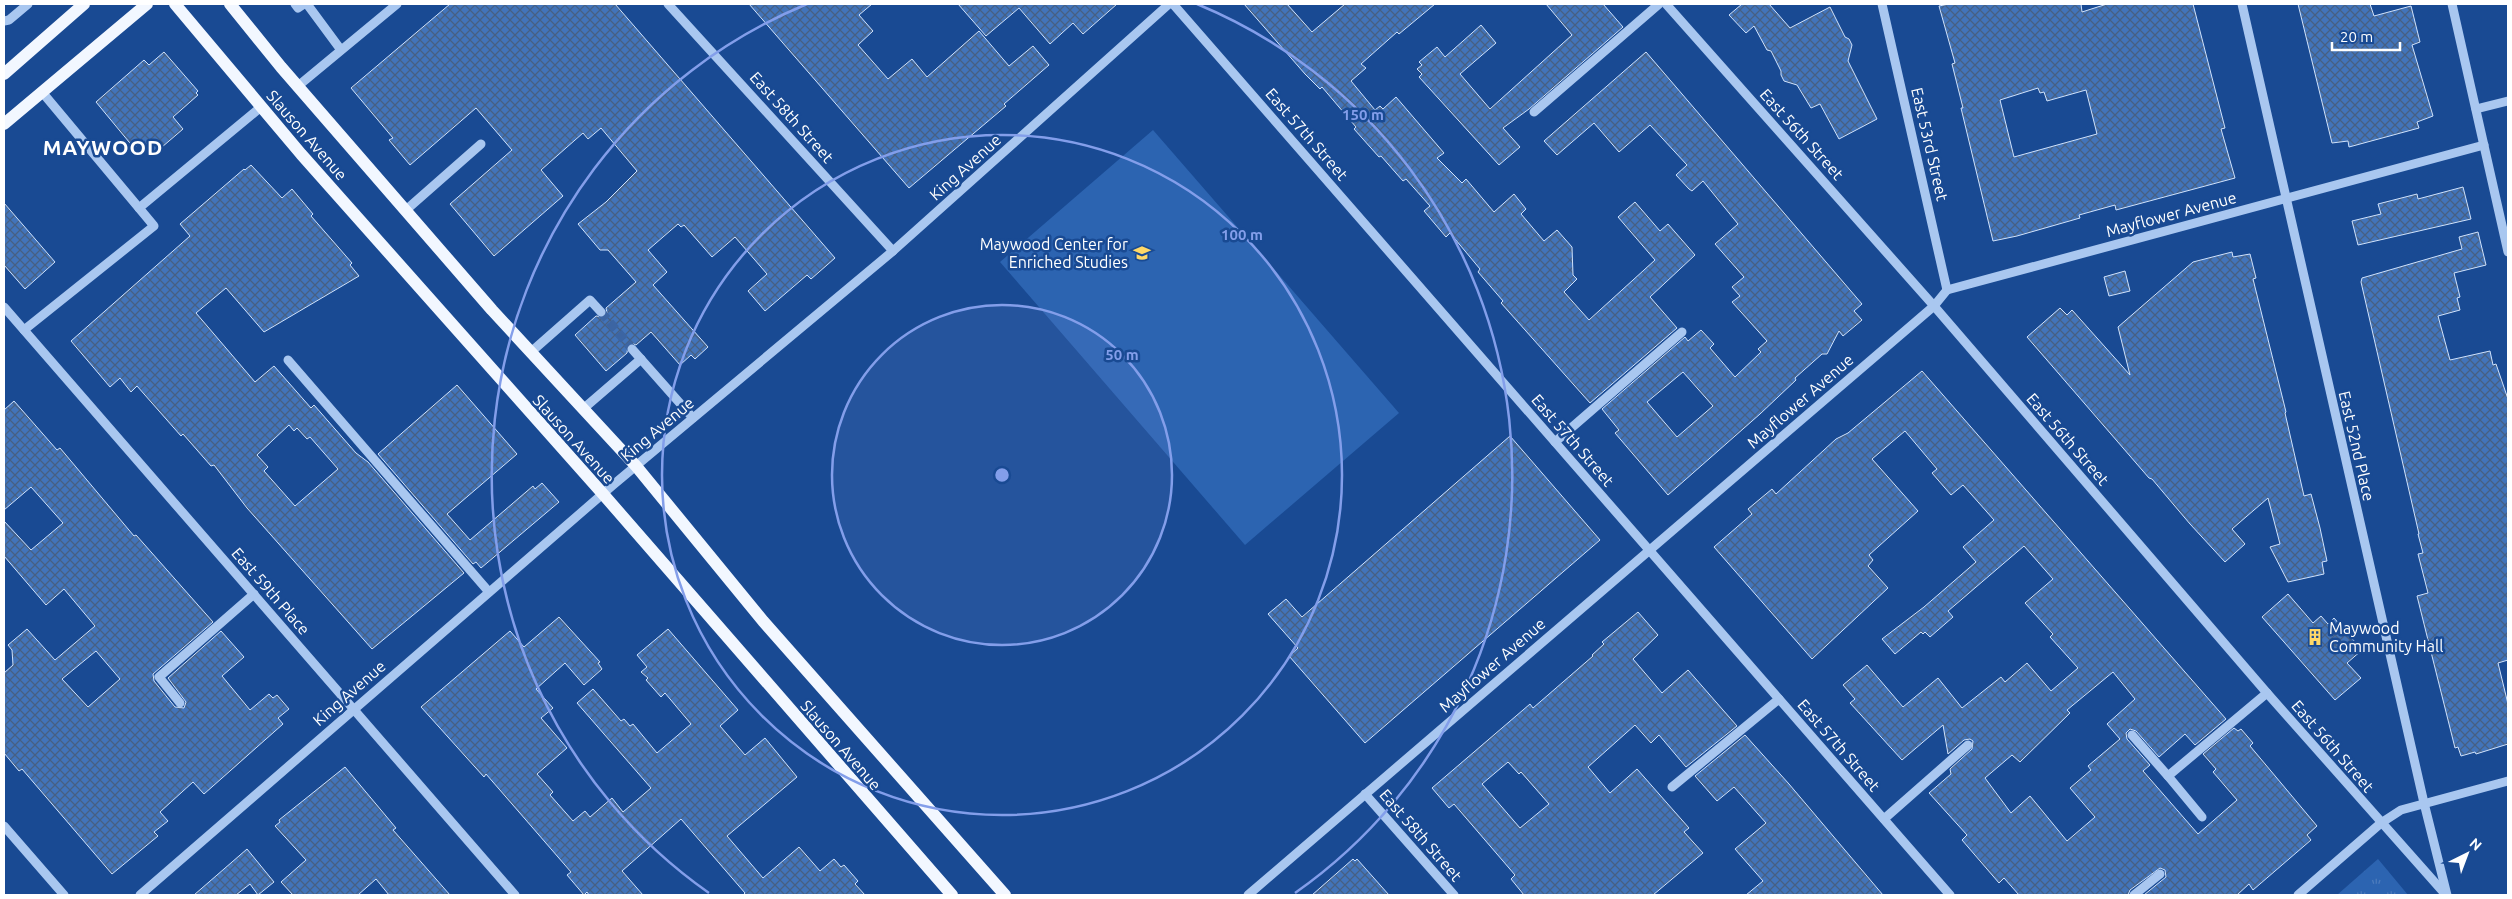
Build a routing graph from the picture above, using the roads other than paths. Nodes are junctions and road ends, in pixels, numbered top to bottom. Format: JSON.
{"nodes":[{"id":1,"x":28,"y":4,"type":"edge"},
{"id":2,"x":84,"y":4,"type":"edge"},
{"id":3,"x":147,"y":4,"type":"edge"},
{"id":4,"x":174,"y":4,"type":"edge"},
{"id":5,"x":230,"y":4,"type":"edge"},
{"id":6,"x":295,"y":4,"type":"edge"},
{"id":7,"x":306,"y":4,"type":"edge"},
{"id":8,"x":397,"y":4,"type":"edge"},
{"id":9,"x":668,"y":4,"type":"edge"},
{"id":10,"x":1169,"y":4,"type":"edge"},
{"id":11,"x":1173,"y":4,"type":"edge"},
{"id":12,"x":1659,"y":4,"type":"edge"},
{"id":13,"x":1666,"y":4,"type":"edge"},
{"id":14,"x":1882,"y":4,"type":"edge"},
{"id":15,"x":2242,"y":4,"type":"edge"},
{"id":16,"x":2452,"y":4,"type":"edge"},
{"id":17,"x":4,"y":21,"type":"edge"},
{"id":18,"x":341,"y":50,"type":"junction"},
{"id":19,"x":4,"y":74,"type":"edge"},
{"id":20,"x":298,"y":86,"type":"junction"},
{"id":21,"x":42,"y":92,"type":"junction"},
{"id":22,"x":2508,"y":101,"type":"edge"},
{"id":23,"x":261,"y":107,"type":"junction"},
{"id":24,"x":2476,"y":110,"type":"junction"},
{"id":25,"x":1534,"y":112,"type":"dead end"},
{"id":26,"x":4,"y":124,"type":"edge"},
{"id":27,"x":481,"y":144,"type":"dead end"},
{"id":28,"x":2484,"y":145,"type":"junction"},
{"id":29,"x":2285,"y":199,"type":"junction"},
{"id":30,"x":139,"y":208,"type":"junction"},
{"id":31,"x":406,"y":210,"type":"junction"},
{"id":32,"x":893,"y":251,"type":"junction"},
{"id":33,"x":2508,"y":252,"type":"edge"},
{"id":34,"x":1947,"y":290,"type":"junction"},
{"id":35,"x":1934,"y":306,"type":"junction"},
{"id":36,"x":4,"y":307,"type":"edge"},
{"id":37,"x":601,"y":312,"type":"tunnel mouth"},
{"id":38,"x":24,"y":330,"type":"junction"},
{"id":39,"x":1682,"y":332,"type":"dead end"},
{"id":40,"x":632,"y":348,"type":"tunnel mouth"},
{"id":41,"x":531,"y":352,"type":"junction"},
{"id":42,"x":641,"y":359,"type":"junction"},
{"id":43,"x":288,"y":360,"type":"dead end"},
{"id":44,"x":583,"y":409,"type":"junction"},
{"id":45,"x":693,"y":418,"type":"junction"},
{"id":46,"x":1555,"y":442,"type":"junction"},
{"id":47,"x":636,"y":466,"type":"junction"},
{"id":48,"x":603,"y":494,"type":"junction"},
{"id":49,"x":1649,"y":550,"type":"junction"},
{"id":50,"x":489,"y":592,"type":"junction"},
{"id":51,"x":254,"y":594,"type":"junction"},
{"id":52,"x":2267,"y":693,"type":"junction"},
{"id":53,"x":1779,"y":699,"type":"junction"},
{"id":54,"x":180,"y":702,"type":"dead end"},
{"id":55,"x":353,"y":709,"type":"junction"},
{"id":56,"x":2132,"y":734,"type":"dead end"},
{"id":57,"x":1968,"y":745,"type":"dead end"},
{"id":58,"x":2168,"y":776,"type":"junction"},
{"id":59,"x":2508,"y":781,"type":"edge"},
{"id":60,"x":1672,"y":787,"type":"dead end"},
{"id":61,"x":1365,"y":794,"type":"junction"},
{"id":62,"x":2424,"y":803,"type":"junction"},
{"id":63,"x":2202,"y":817,"type":"dead end"},
{"id":64,"x":1884,"y":819,"type":"junction"},
{"id":65,"x":2381,"y":824,"type":"junction"},
{"id":66,"x":4,"y":826,"type":"edge"},
{"id":67,"x":2160,"y":874,"type":"dead end"},
{"id":68,"x":64,"y":895,"type":"edge"},
{"id":69,"x":140,"y":895,"type":"edge"},
{"id":70,"x":516,"y":895,"type":"edge"},
{"id":71,"x":952,"y":895,"type":"edge"},
{"id":72,"x":1005,"y":895,"type":"edge"},
{"id":73,"x":1248,"y":895,"type":"edge"},
{"id":74,"x":1454,"y":895,"type":"edge"},
{"id":75,"x":1950,"y":895,"type":"edge"},
{"id":76,"x":2134,"y":895,"type":"edge"},
{"id":77,"x":2298,"y":895,"type":"edge"},
{"id":78,"x":2446,"y":895,"type":"edge"}],
"edges":[{"from":1,"to":17,"type":"street"},
{"from":2,"to":19,"type":"main road"},
{"from":3,"to":21,"type":"main road"},
{"from":4,"to":23,"type":"main road","name":"Slauson Avenue"},
{"from":5,"to":20,"type":"main road","name":"Slauson Avenue"},
{"from":6,"to":7,"type":"street"},
{"from":7,"to":18,"type":"street"},
{"from":8,"to":18,"type":"street"},
{"from":9,"to":32,"type":"street","name":"East 58th Street"},
{"from":10,"to":32,"type":"street","name":"King Avenue"},
{"from":11,"to":46,"type":"street","name":"East 57th Street"},
{"from":12,"to":25,"type":"street"},
{"from":13,"to":35,"type":"street","name":"East 56th Street"},
{"from":14,"to":34,"type":"street","name":"East 53rd Street"},
{"from":15,"to":29,"type":"street","name":"East 52nd Place"},
{"from":16,"to":24,"type":"street"},
{"from":18,"to":20,"type":"street"},
{"from":20,"to":31,"type":"main road","name":"Slauson Avenue"},
{"from":21,"to":26,"type":"main road"},
{"from":21,"to":30,"type":"street"},
{"from":22,"to":24,"type":"street"},
{"from":23,"to":30,"type":"street"},
{"from":23,"to":48,"type":"main road","name":"Slauson Avenue"},
{"from":24,"to":28,"type":"street"},
{"from":27,"to":31,"type":"street"},
{"from":28,"to":29,"type":"street","name":"Mayflower Avenue"},
{"from":28,"to":33,"type":"street"},
{"from":29,"to":34,"type":"street","name":"Mayflower Avenue"},
{"from":29,"to":62,"type":"street","name":"East 52nd Place"},
{"from":30,"to":38,"type":"street"},
{"from":31,"to":41,"type":"main road","name":"Slauson Avenue"},
{"from":32,"to":45,"type":"street","name":"King Avenue"},
{"from":34,"to":35,"type":"street","name":"Mayflower Avenue"},
{"from":35,"to":49,"type":"street","name":"Mayflower Avenue"},
{"from":35,"to":52,"type":"street","name":"East 56th Street"},
{"from":36,"to":38,"type":"street","name":"East 59th Place"},
{"from":37,"to":41,"type":"street"},
{"from":38,"to":51,"type":"street","name":"East 59th Place"},
{"from":39,"to":46,"type":"street"},
{"from":40,"to":42,"type":"street"},
{"from":41,"to":44,"type":"main road","name":"Slauson Avenue"},
{"from":42,"to":44,"type":"street"},
{"from":42,"to":45,"type":"street"},
{"from":43,"to":50,"type":"street"},
{"from":44,"to":47,"type":"main road","name":"Slauson Avenue"},
{"from":45,"to":47,"type":"street","name":"King Avenue"},
{"from":46,"to":49,"type":"street","name":"East 57th Street"},
{"from":47,"to":48,"type":"street","name":"King Avenue"},
{"from":47,"to":72,"type":"main road","name":"Slauson Avenue"},
{"from":48,"to":50,"type":"street","name":"King Avenue"},
{"from":48,"to":71,"type":"main road","name":"Slauson Avenue"},
{"from":49,"to":53,"type":"street","name":"East 57th Street"},
{"from":49,"to":61,"type":"street","name":"Mayflower Avenue"},
{"from":50,"to":55,"type":"street","name":"King Avenue"},
{"from":51,"to":54,"type":"street"},
{"from":51,"to":55,"type":"street","name":"East 59th Place"},
{"from":52,"to":58,"type":"street"},
{"from":52,"to":65,"type":"street","name":"East 56th Street"},
{"from":53,"to":60,"type":"street"},
{"from":53,"to":64,"type":"street","name":"East 57th Street"},
{"from":55,"to":69,"type":"street","name":"King Avenue"},
{"from":55,"to":70,"type":"street","name":"East 59th Place"},
{"from":56,"to":58,"type":"street"},
{"from":57,"to":64,"type":"street"},
{"from":58,"to":63,"type":"street"},
{"from":59,"to":62,"type":"street"},
{"from":61,"to":73,"type":"street","name":"Mayflower Avenue"},
{"from":61,"to":74,"type":"street","name":"East 58th Street"},
{"from":62,"to":65,"type":"street"},
{"from":62,"to":78,"type":"street","name":"East 52nd Place"},
{"from":64,"to":75,"type":"street","name":"East 57th Street"},
{"from":65,"to":77,"type":"street"},
{"from":65,"to":78,"type":"street","name":"East 56th Street"},
{"from":66,"to":68,"type":"street"},
{"from":67,"to":76,"type":"street"}]}
